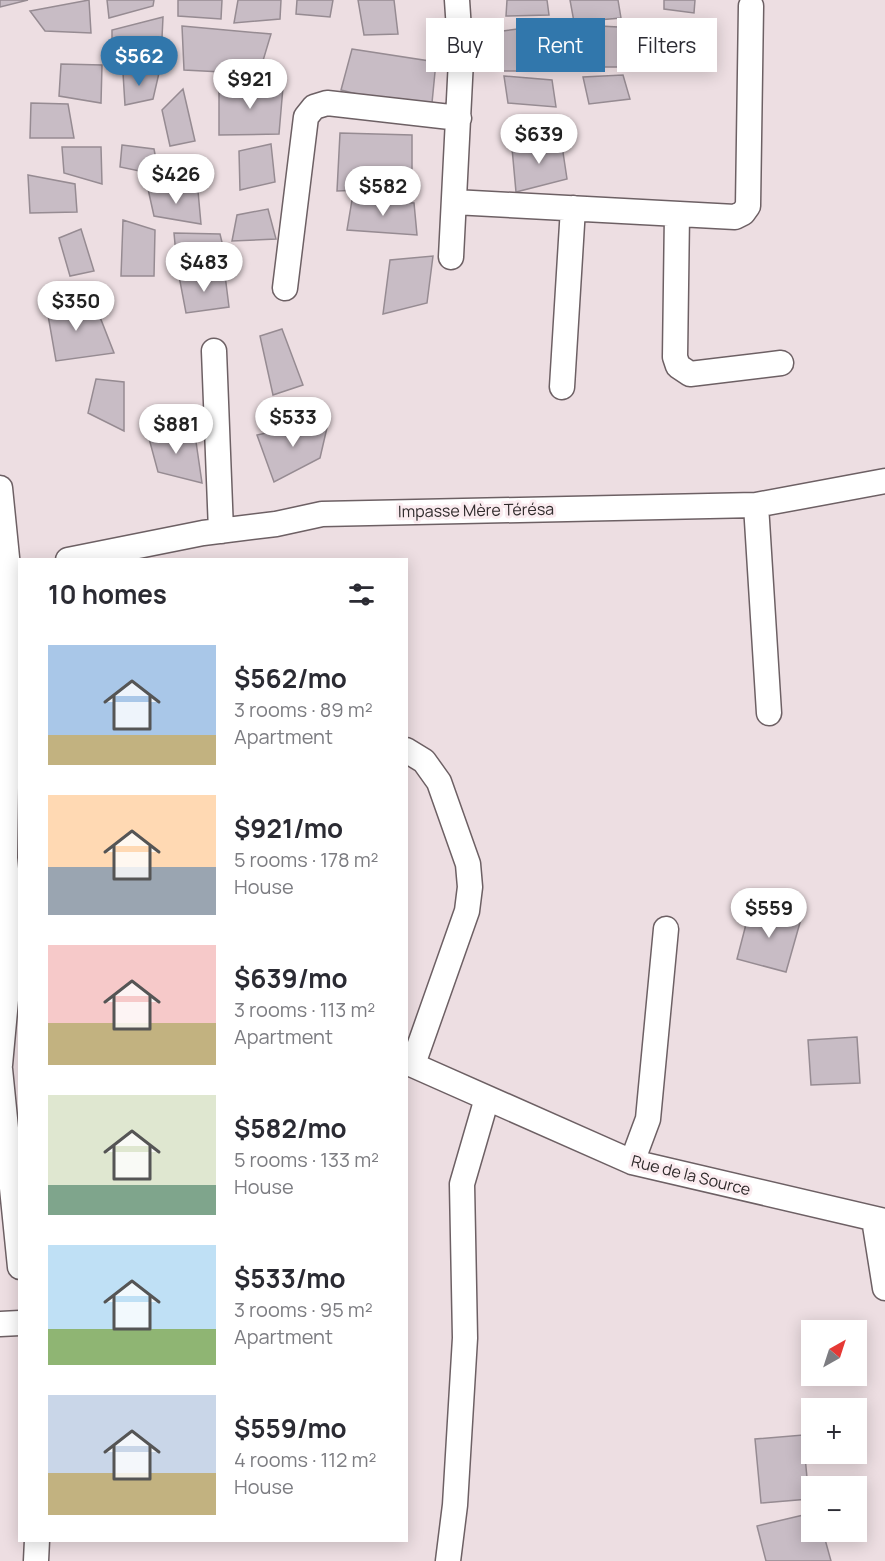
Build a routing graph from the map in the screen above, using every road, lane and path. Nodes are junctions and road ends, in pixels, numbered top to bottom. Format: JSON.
{"nodes":[{"id":1,"x":457,"y":0,"type":"edge"},
{"id":2,"x":751,"y":6,"type":"dead end"},
{"id":3,"x":459,"y":118,"type":"junction"},
{"id":4,"x":454,"y":202,"type":"junction"},
{"id":5,"x":573,"y":208,"type":"junction"},
{"id":6,"x":677,"y":214,"type":"junction"},
{"id":7,"x":451,"y":257,"type":"dead end"},
{"id":8,"x":285,"y":288,"type":"dead end"},
{"id":9,"x":214,"y":351,"type":"dead end"},
{"id":10,"x":781,"y":363,"type":"dead end"},
{"id":11,"x":562,"y":387,"type":"dead end"},
{"id":12,"x":885,"y":481,"type":"edge"},
{"id":13,"x":0,"y":488,"type":"edge"},
{"id":14,"x":756,"y":505,"type":"junction"},
{"id":15,"x":221,"y":531,"type":"junction"},
{"id":16,"x":79,"y":558,"type":"edge"},
{"id":17,"x":14,"y":576,"type":"edge"},
{"id":18,"x":769,"y":713,"type":"dead end"},
{"id":19,"x":13,"y":730,"type":"edge"},
{"id":20,"x":408,"y":751,"type":"edge"},
{"id":21,"x":3,"y":858,"type":"edge"},
{"id":22,"x":666,"y":929,"type":"dead end"},
{"id":23,"x":16,"y":936,"type":"edge"},
{"id":24,"x":410,"y":1063,"type":"edge"},
{"id":25,"x":0,"y":1067,"type":"edge"},
{"id":26,"x":487,"y":1098,"type":"junction"},
{"id":27,"x":632,"y":1162,"type":"junction"},
{"id":28,"x":880,"y":1220,"type":"edge"},
{"id":29,"x":18,"y":1247,"type":"edge"},
{"id":30,"x":885,"y":1288,"type":"edge"},
{"id":31,"x":18,"y":1323,"type":"edge"},
{"id":32,"x":0,"y":1324,"type":"edge"},
{"id":33,"x":37,"y":1542,"type":"edge"},
{"id":34,"x":36,"y":1561,"type":"edge"},
{"id":35,"x":448,"y":1561,"type":"edge"}],
"edges":[{"from":1,"to":3,"type":"street"},
{"from":2,"to":6,"type":"street"},
{"from":3,"to":4,"type":"street"},
{"from":3,"to":8,"type":"street"},
{"from":4,"to":5,"type":"street"},
{"from":4,"to":7,"type":"street"},
{"from":5,"to":6,"type":"street"},
{"from":5,"to":11,"type":"street"},
{"from":6,"to":10,"type":"street"},
{"from":9,"to":15,"type":"street"},
{"from":12,"to":14,"type":"street","name":"Impasse Mère Térésa"},
{"from":13,"to":17,"type":"street"},
{"from":14,"to":15,"type":"street","name":"Impasse Mère Térésa"},
{"from":14,"to":18,"type":"street"},
{"from":15,"to":16,"type":"street","name":"Impasse Mère Térésa"},
{"from":17,"to":19,"type":"street"},
{"from":19,"to":21,"type":"street"},
{"from":20,"to":24,"type":"street"},
{"from":21,"to":23,"type":"street"},
{"from":22,"to":27,"type":"street"},
{"from":23,"to":25,"type":"street"},
{"from":24,"to":26,"type":"street","name":"Rue de la Source"},
{"from":25,"to":29,"type":"street"},
{"from":26,"to":27,"type":"street","name":"Rue de la Source"},
{"from":26,"to":35,"type":"street"},
{"from":27,"to":28,"type":"street","name":"Rue de la Source"},
{"from":28,"to":30,"type":"street"},
{"from":31,"to":32,"type":"street"},
{"from":33,"to":34,"type":"street"}]}
